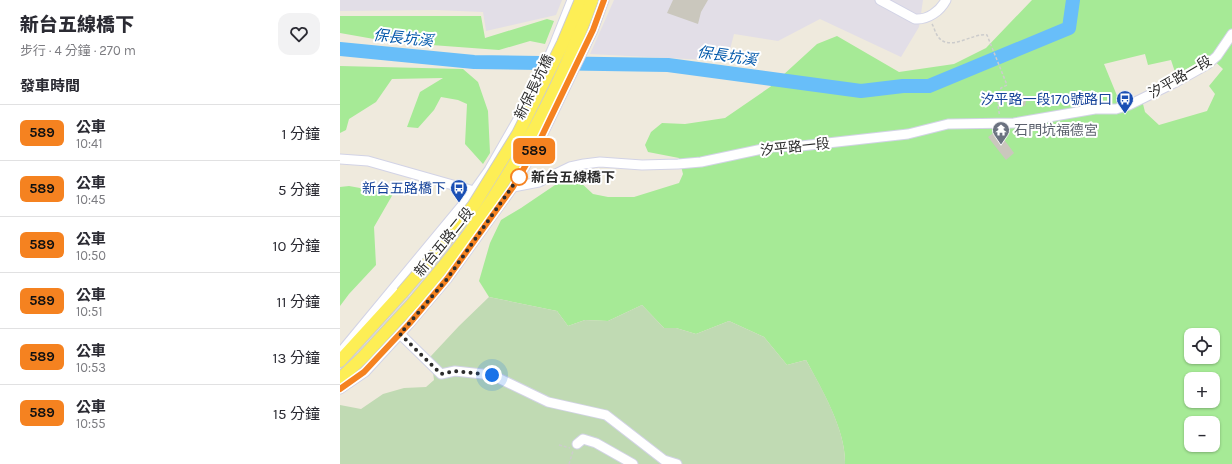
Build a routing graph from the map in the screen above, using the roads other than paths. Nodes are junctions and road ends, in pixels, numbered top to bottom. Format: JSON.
{"nodes":[{"id":1,"x":572,"y":0,"type":"edge"},
{"id":2,"x":581,"y":0,"type":"edge"},
{"id":3,"x":592,"y":0,"type":"edge"},
{"id":4,"x":604,"y":0,"type":"edge"},
{"id":5,"x":880,"y":0,"type":"edge"},
{"id":6,"x":946,"y":0,"type":"edge"},
{"id":7,"x":1232,"y":34,"type":"edge"},
{"id":8,"x":340,"y":159,"type":"edge"},
{"id":9,"x":513,"y":187,"type":"junction"},
{"id":10,"x":474,"y":191,"type":"junction"},
{"id":11,"x":400,"y":334,"type":"junction"},
{"id":12,"x":340,"y":353,"type":"edge"},
{"id":13,"x":340,"y":361,"type":"edge"},
{"id":14,"x":340,"y":379,"type":"edge"},
{"id":15,"x":340,"y":389,"type":"edge"},
{"id":16,"x":575,"y":446,"type":"road end"},
{"id":17,"x":671,"y":463,"type":"edge"},
{"id":18,"x":633,"y":464,"type":"edge"}],
"edges":[{"from":1,"to":10,"type":"street","name":"新保長坑橋"},
{"from":2,"to":13,"type":"main road","name":"新台五路二段","bridge":true},
{"from":3,"to":14,"type":"main road","name":"新台五路二段","bridge":true},
{"from":4,"to":9,"type":"street","name":"新保長坑橋"},
{"from":5,"to":6,"type":"street"},
{"from":7,"to":9,"type":"street","name":"汐平路一段"},
{"from":8,"to":10,"type":"street","name":"汐平路一段"},
{"from":9,"to":10,"type":"street","name":"汐平路一段"},
{"from":9,"to":11,"type":"street","name":"新保長坑橋"},
{"from":10,"to":12,"type":"street","name":"新保長坑橋"},
{"from":11,"to":15,"type":"street","name":"新保長坑橋"},
{"from":11,"to":17,"type":"street"},
{"from":16,"to":18,"type":"street"}]}
